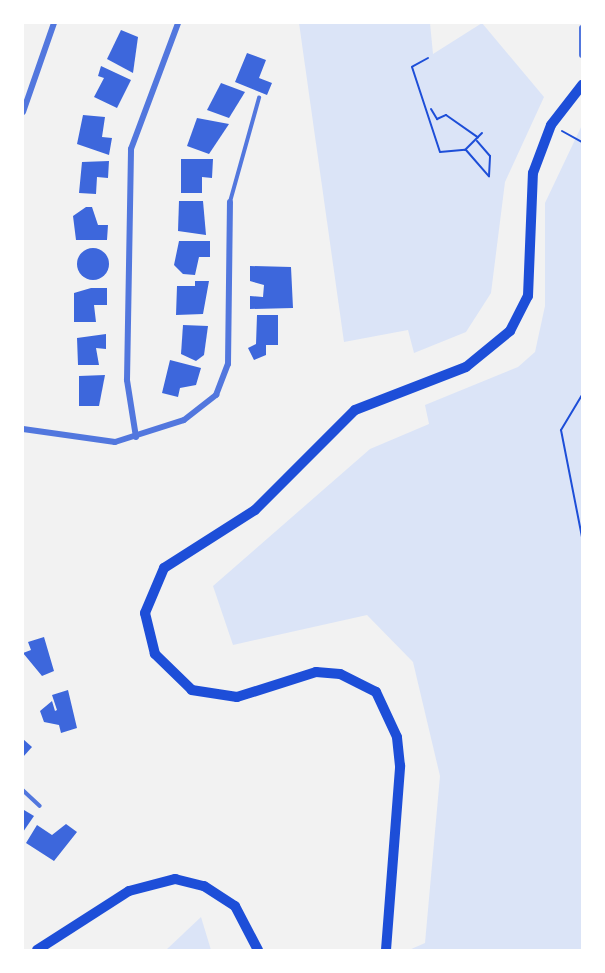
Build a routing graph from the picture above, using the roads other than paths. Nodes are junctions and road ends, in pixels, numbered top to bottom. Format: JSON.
{"nodes":[{"id":1,"x":54,"y":23,"type":"edge"},
{"id":2,"x":178,"y":23,"type":"edge"},
{"id":3,"x":582,"y":28,"type":"edge"},
{"id":4,"x":582,"y":55,"type":"edge"},
{"id":5,"x":582,"y":85,"type":"edge"},
{"id":6,"x":259,"y":99,"type":"dead end"},
{"id":7,"x":23,"y":112,"type":"edge"},
{"id":8,"x":230,"y":202,"type":"joint"},
{"id":9,"x":23,"y":429,"type":"edge"},
{"id":10,"x":136,"y":437,"type":"junction"},
{"id":11,"x":23,"y":790,"type":"edge"},
{"id":12,"x":40,"y":806,"type":"dead end"},
{"id":13,"x":37,"y":950,"type":"edge"},
{"id":14,"x":258,"y":950,"type":"edge"},
{"id":15,"x":386,"y":950,"type":"edge"}],
"edges":[{"from":1,"to":7,"type":"street"},
{"from":2,"to":10,"type":"street"},
{"from":3,"to":4,"type":"street"},
{"from":5,"to":15,"type":"main road"},
{"from":6,"to":8,"type":"lane"},
{"from":8,"to":10,"type":"street"},
{"from":9,"to":10,"type":"street"},
{"from":11,"to":12,"type":"lane"},
{"from":13,"to":14,"type":"main road"}]}
